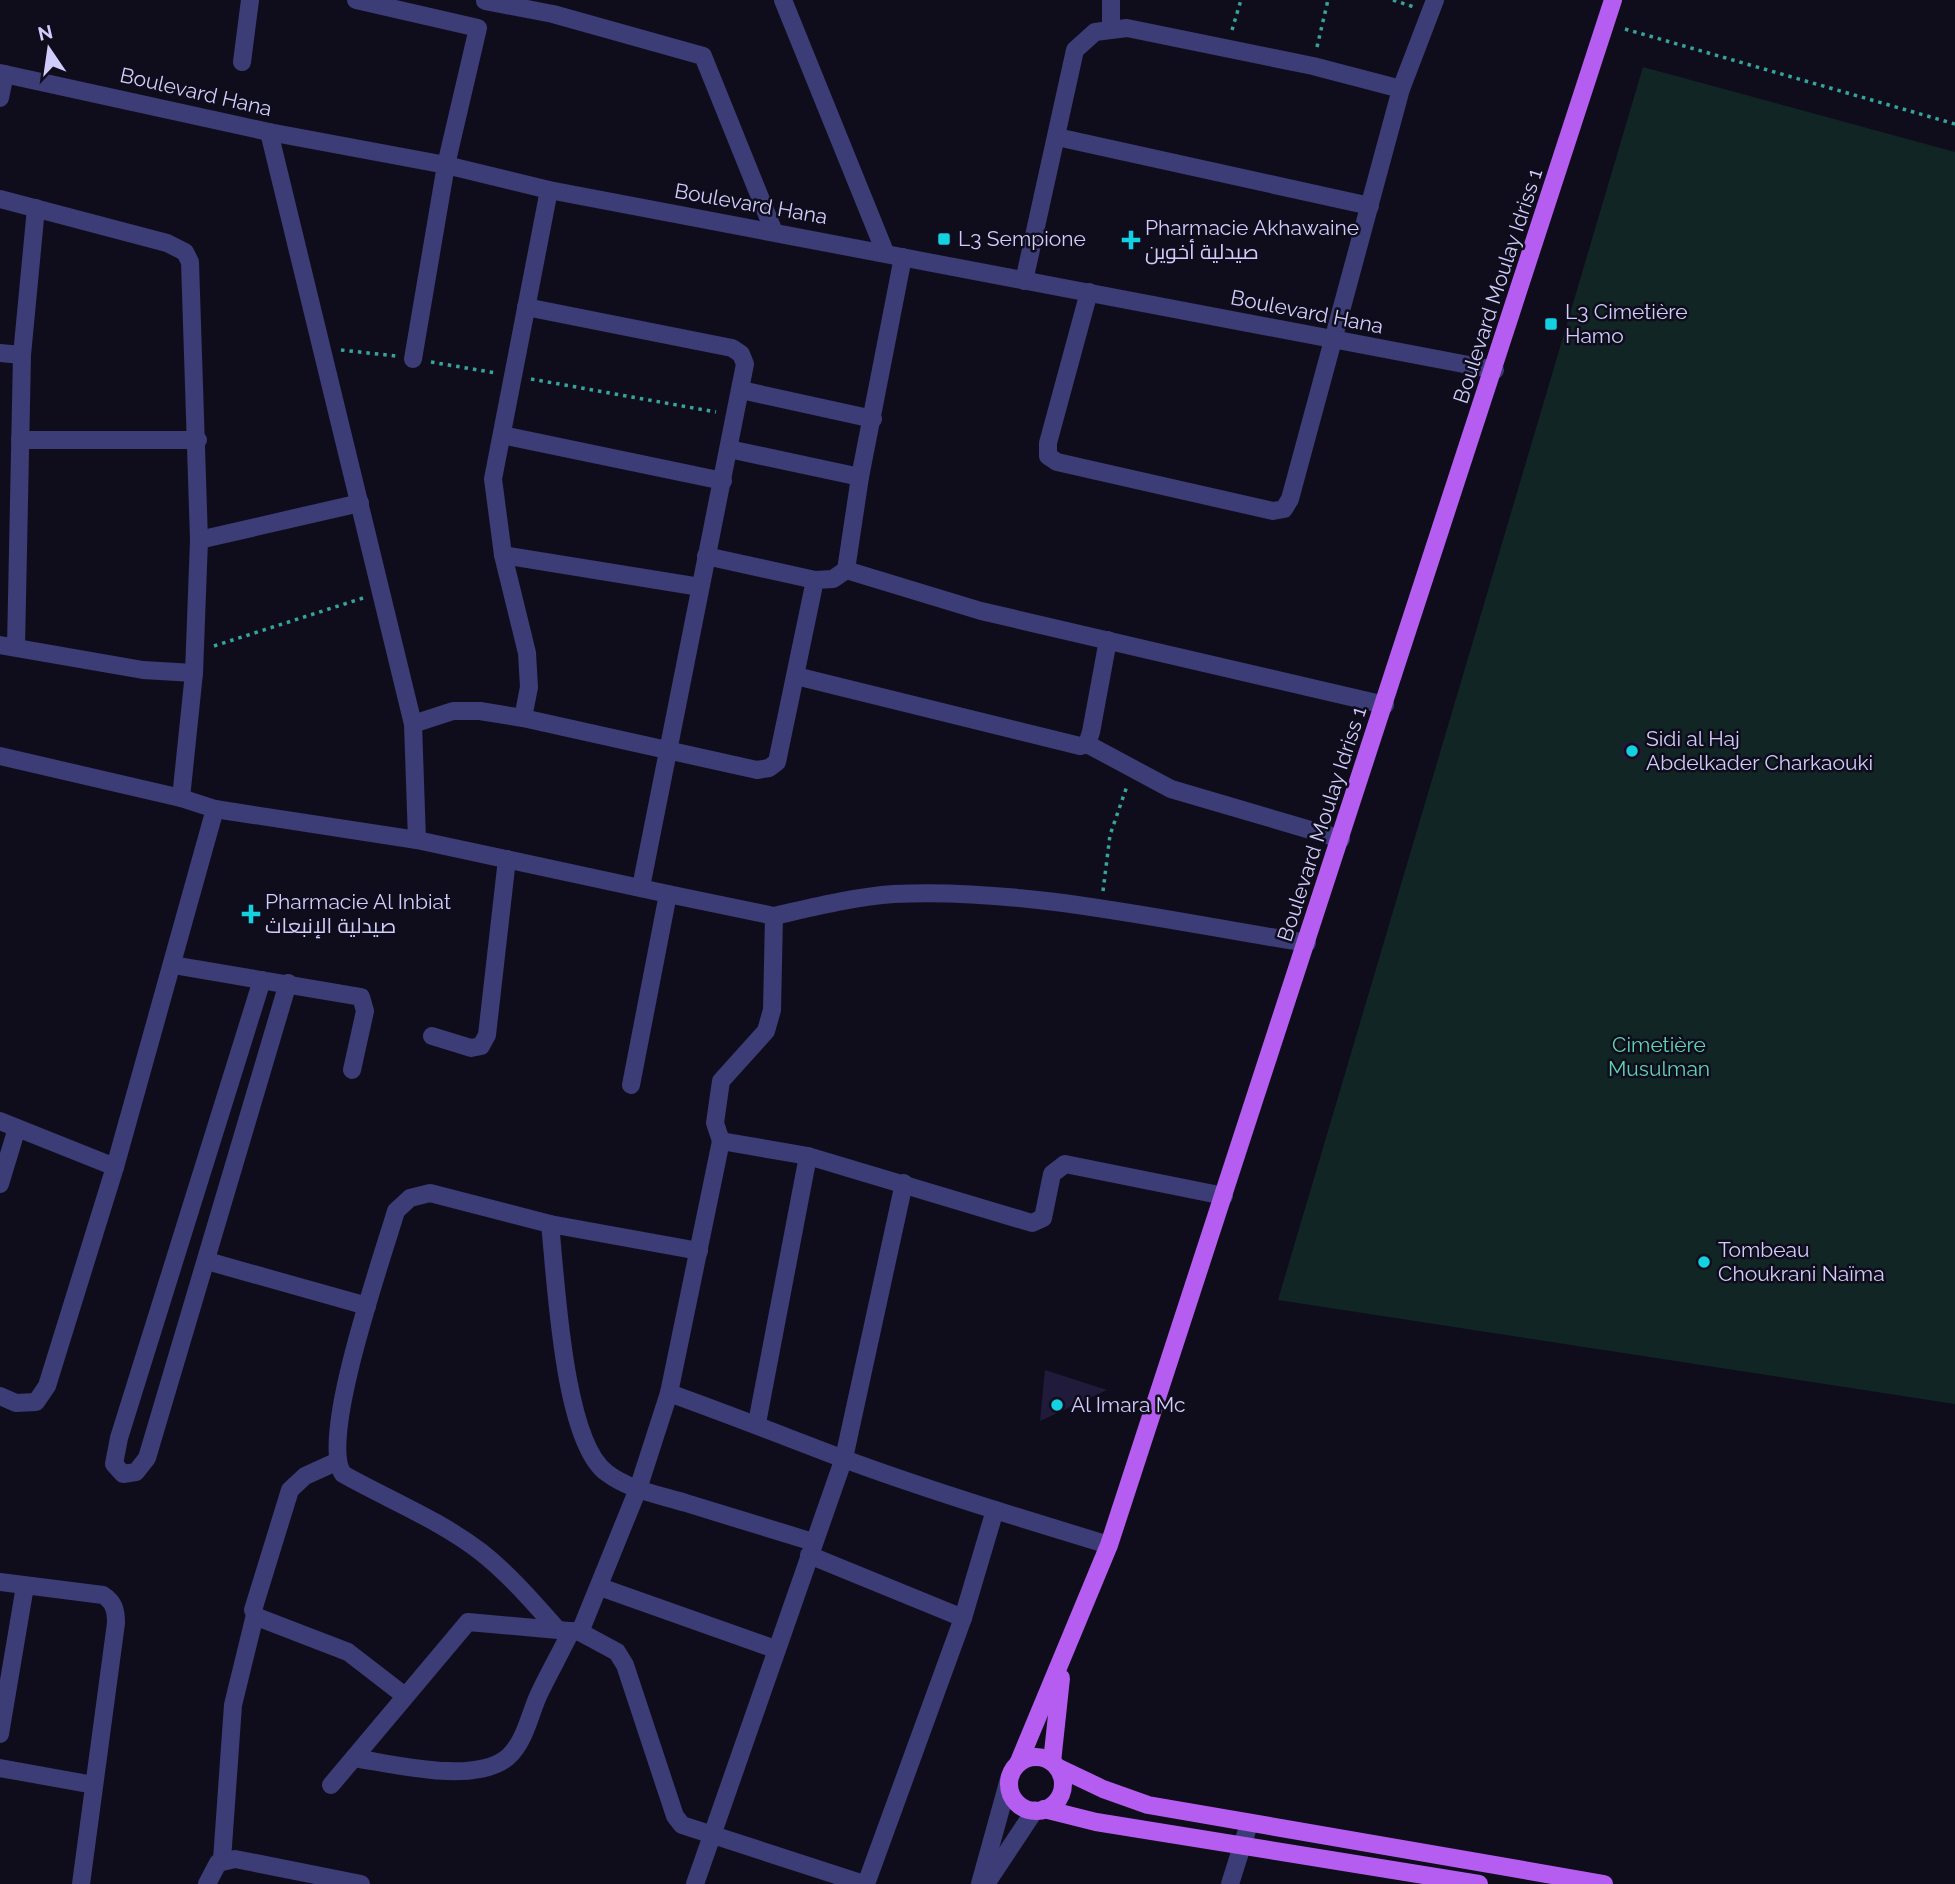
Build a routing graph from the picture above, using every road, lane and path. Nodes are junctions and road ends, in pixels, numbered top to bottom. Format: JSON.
{"nodes":[{"id":1,"x":250,"y":0,"type":"edge"},
{"id":2,"x":356,"y":0,"type":"edge"},
{"id":3,"x":485,"y":0,"type":"edge"},
{"id":4,"x":783,"y":0,"type":"edge"},
{"id":5,"x":1111,"y":0,"type":"edge"},
{"id":6,"x":1241,"y":0,"type":"edge"},
{"id":7,"x":1328,"y":0,"type":"edge"},
{"id":8,"x":1434,"y":0,"type":"edge"},
{"id":9,"x":1613,"y":0,"type":"edge"},
{"id":10,"x":555,"y":7,"type":"edge"},
{"id":11,"x":1606,"y":24,"type":"junction"},
{"id":12,"x":478,"y":28,"type":"junction"},
{"id":13,"x":1111,"y":28,"type":"junction"},
{"id":14,"x":1227,"y":49,"type":"junction"},
{"id":15,"x":242,"y":62,"type":"dead end"},
{"id":16,"x":1312,"y":66,"type":"junction"},
{"id":17,"x":2,"y":74,"type":"edge"},
{"id":18,"x":1401,"y":89,"type":"junction"},
{"id":19,"x":0,"y":98,"type":"edge"},
{"id":20,"x":1955,"y":124,"type":"edge"},
{"id":21,"x":269,"y":132,"type":"junction"},
{"id":22,"x":1057,"y":137,"type":"junction"},
{"id":23,"x":446,"y":164,"type":"junction"},
{"id":24,"x":549,"y":190,"type":"junction"},
{"id":25,"x":0,"y":199,"type":"edge"},
{"id":26,"x":1370,"y":206,"type":"junction"},
{"id":27,"x":36,"y":208,"type":"junction"},
{"id":28,"x":774,"y":232,"type":"junction"},
{"id":29,"x":894,"y":255,"type":"junction"},
{"id":30,"x":1024,"y":281,"type":"junction"},
{"id":31,"x":1089,"y":292,"type":"junction"},
{"id":32,"x":526,"y":307,"type":"junction"},
{"id":33,"x":1334,"y":341,"type":"junction"},
{"id":34,"x":0,"y":353,"type":"edge"},
{"id":35,"x":22,"y":355,"type":"junction"},
{"id":36,"x":413,"y":359,"type":"dead end"},
{"id":37,"x":1495,"y":370,"type":"junction"},
{"id":38,"x":515,"y":376,"type":"junction"},
{"id":39,"x":741,"y":390,"type":"junction"},
{"id":40,"x":736,"y":415,"type":"junction"},
{"id":41,"x":873,"y":419,"type":"junction"},
{"id":42,"x":502,"y":435,"type":"junction"},
{"id":43,"x":20,"y":440,"type":"junction"},
{"id":44,"x":198,"y":440,"type":"junction"},
{"id":45,"x":729,"y":449,"type":"junction"},
{"id":46,"x":860,"y":477,"type":"junction"},
{"id":47,"x":723,"y":481,"type":"junction"},
{"id":48,"x":360,"y":503,"type":"junction"},
{"id":49,"x":199,"y":540,"type":"junction"},
{"id":50,"x":503,"y":555,"type":"junction"},
{"id":51,"x":706,"y":556,"type":"junction"},
{"id":52,"x":846,"y":570,"type":"junction"},
{"id":53,"x":815,"y":580,"type":"junction"},
{"id":54,"x":700,"y":587,"type":"junction"},
{"id":55,"x":380,"y":593,"type":"junction"},
{"id":56,"x":1108,"y":640,"type":"junction"},
{"id":57,"x":8,"y":646,"type":"edge"},
{"id":58,"x":195,"y":652,"type":"junction"},
{"id":59,"x":194,"y":673,"type":"junction"},
{"id":60,"x":796,"y":676,"type":"junction"},
{"id":61,"x":1385,"y":705,"type":"junction"},
{"id":62,"x":523,"y":718,"type":"junction"},
{"id":63,"x":413,"y":724,"type":"junction"},
{"id":64,"x":1087,"y":744,"type":"junction"},
{"id":65,"x":667,"y":750,"type":"junction"},
{"id":66,"x":0,"y":755,"type":"edge"},
{"id":67,"x":1133,"y":768,"type":"junction"},
{"id":68,"x":181,"y":797,"type":"junction"},
{"id":69,"x":215,"y":809,"type":"junction"},
{"id":70,"x":1341,"y":839,"type":"junction"},
{"id":71,"x":417,"y":840,"type":"junction"},
{"id":72,"x":507,"y":859,"type":"junction"},
{"id":73,"x":641,"y":887,"type":"junction"},
{"id":74,"x":668,"y":894,"type":"junction"},
{"id":75,"x":1101,"y":911,"type":"junction"},
{"id":76,"x":774,"y":916,"type":"junction"},
{"id":77,"x":1307,"y":943,"type":"junction"},
{"id":78,"x":173,"y":965,"type":"junction"},
{"id":79,"x":262,"y":980,"type":"junction"},
{"id":80,"x":288,"y":983,"type":"junction"},
{"id":81,"x":432,"y":1036,"type":"dead end"},
{"id":82,"x":352,"y":1070,"type":"dead end"},
{"id":83,"x":631,"y":1085,"type":"dead end"},
{"id":84,"x":8,"y":1124,"type":"edge"},
{"id":85,"x":214,"y":1138,"type":"junction"},
{"id":86,"x":721,"y":1141,"type":"junction"},
{"id":87,"x":240,"y":1146,"type":"junction"},
{"id":88,"x":808,"y":1156,"type":"junction"},
{"id":89,"x":115,"y":1167,"type":"junction"},
{"id":90,"x":904,"y":1183,"type":"junction"},
{"id":91,"x":0,"y":1184,"type":"edge"},
{"id":92,"x":1224,"y":1196,"type":"junction"},
{"id":93,"x":551,"y":1224,"type":"junction"},
{"id":94,"x":699,"y":1251,"type":"junction"},
{"id":95,"x":207,"y":1261,"type":"junction"},
{"id":96,"x":172,"y":1267,"type":"junction"},
{"id":97,"x":202,"y":1279,"type":"junction"},
{"id":98,"x":367,"y":1306,"type":"junction"},
{"id":99,"x":147,"y":1349,"type":"junction"},
{"id":100,"x":176,"y":1357,"type":"junction"},
{"id":101,"x":669,"y":1393,"type":"junction"},
{"id":102,"x":0,"y":1396,"type":"edge"},
{"id":103,"x":757,"y":1423,"type":"junction"},
{"id":104,"x":844,"y":1458,"type":"junction"},
{"id":105,"x":338,"y":1461,"type":"junction"},
{"id":106,"x":638,"y":1489,"type":"junction"},
{"id":107,"x":995,"y":1510,"type":"junction"},
{"id":108,"x":1109,"y":1545,"type":"junction"},
{"id":109,"x":811,"y":1548,"type":"junction"},
{"id":110,"x":0,"y":1582,"type":"edge"},
{"id":111,"x":25,"y":1586,"type":"junction"},
{"id":112,"x":600,"y":1587,"type":"junction"},
{"id":113,"x":255,"y":1615,"type":"junction"},
{"id":114,"x":963,"y":1618,"type":"junction"},
{"id":115,"x":570,"y":1631,"type":"junction"},
{"id":116,"x":775,"y":1649,"type":"junction"},
{"id":117,"x":1063,"y":1660,"type":"junction"},
{"id":118,"x":405,"y":1696,"type":"junction"},
{"id":119,"x":0,"y":1734,"type":"edge"},
{"id":120,"x":354,"y":1758,"type":"junction"},
{"id":121,"x":1054,"y":1764,"type":"junction"},
{"id":122,"x":0,"y":1768,"type":"edge"},
{"id":123,"x":1014,"y":1771,"type":"junction"},
{"id":124,"x":94,"y":1785,"type":"junction"},
{"id":125,"x":331,"y":1785,"type":"dead end"},
{"id":126,"x":1040,"y":1810,"type":"junction"},
{"id":127,"x":1249,"y":1824,"type":"junction"},
{"id":128,"x":713,"y":1835,"type":"junction"},
{"id":129,"x":1242,"y":1846,"type":"junction"},
{"id":130,"x":222,"y":1860,"type":"junction"},
{"id":131,"x":830,"y":1879,"type":"edge"},
{"id":132,"x":81,"y":1884,"type":"edge"},
{"id":133,"x":207,"y":1884,"type":"edge"},
{"id":134,"x":361,"y":1884,"type":"edge"},
{"id":135,"x":695,"y":1884,"type":"edge"},
{"id":136,"x":865,"y":1884,"type":"edge"},
{"id":137,"x":980,"y":1884,"type":"edge"},
{"id":138,"x":986,"y":1884,"type":"edge"},
{"id":139,"x":1230,"y":1884,"type":"edge"},
{"id":140,"x":1479,"y":1884,"type":"edge"},
{"id":141,"x":1604,"y":1884,"type":"edge"}],
"edges":[{"from":1,"to":15,"type":"street"},
{"from":2,"to":12,"type":"street"},
{"from":3,"to":10,"type":"street"},
{"from":3,"to":12,"type":"street"},
{"from":4,"to":29,"type":"street"},
{"from":5,"to":13,"type":"street"},
{"from":6,"to":14,"type":"path"},
{"from":7,"to":16,"type":"path"},
{"from":8,"to":18,"type":"street"},
{"from":9,"to":11,"type":"main road","name":"Boulevard Moulay Idriss 1"},
{"from":10,"to":28,"type":"street"},
{"from":11,"to":20,"type":"path"},
{"from":11,"to":37,"type":"main road","name":"Boulevard Moulay Idriss 1"},
{"from":12,"to":23,"type":"street"},
{"from":13,"to":14,"type":"street"},
{"from":13,"to":22,"type":"street"},
{"from":14,"to":16,"type":"street"},
{"from":16,"to":18,"type":"street"},
{"from":17,"to":19,"type":"street"},
{"from":17,"to":21,"type":"street","name":"Boulevard Hana"},
{"from":18,"to":26,"type":"street"},
{"from":21,"to":23,"type":"street","name":"Boulevard Hana"},
{"from":21,"to":48,"type":"street"},
{"from":22,"to":26,"type":"street"},
{"from":22,"to":30,"type":"street"},
{"from":23,"to":24,"type":"street","name":"Boulevard Hana"},
{"from":23,"to":36,"type":"street"},
{"from":24,"to":28,"type":"street","name":"Boulevard Hana"},
{"from":24,"to":32,"type":"street"},
{"from":25,"to":27,"type":"street"},
{"from":26,"to":33,"type":"street"},
{"from":27,"to":35,"type":"street"},
{"from":27,"to":44,"type":"street"},
{"from":28,"to":29,"type":"street","name":"Boulevard Hana"},
{"from":29,"to":30,"type":"street","name":"Boulevard Hana"},
{"from":29,"to":41,"type":"street"},
{"from":30,"to":31,"type":"street","name":"Boulevard Hana"},
{"from":31,"to":33,"type":"street","name":"Boulevard Hana"},
{"from":31,"to":33,"type":"street"},
{"from":32,"to":38,"type":"street"},
{"from":32,"to":39,"type":"street"},
{"from":33,"to":37,"type":"street","name":"Boulevard Hana"},
{"from":34,"to":35,"type":"street"},
{"from":35,"to":43,"type":"street"},
{"from":37,"to":61,"type":"main road","name":"Boulevard Moulay Idriss 1"},
{"from":38,"to":40,"type":"path"},
{"from":38,"to":42,"type":"street"},
{"from":39,"to":40,"type":"street"},
{"from":39,"to":41,"type":"street"},
{"from":40,"to":45,"type":"street"},
{"from":41,"to":46,"type":"street"},
{"from":42,"to":47,"type":"street"},
{"from":42,"to":50,"type":"street"},
{"from":43,"to":44,"type":"street"},
{"from":43,"to":57,"type":"street"},
{"from":44,"to":49,"type":"street"},
{"from":45,"to":46,"type":"street"},
{"from":45,"to":47,"type":"street"},
{"from":46,"to":52,"type":"street"},
{"from":47,"to":51,"type":"street"},
{"from":48,"to":49,"type":"street"},
{"from":48,"to":55,"type":"street"},
{"from":49,"to":58,"type":"street"},
{"from":50,"to":54,"type":"street"},
{"from":50,"to":62,"type":"street"},
{"from":51,"to":53,"type":"street"},
{"from":51,"to":54,"type":"street"},
{"from":52,"to":53,"type":"street"},
{"from":52,"to":56,"type":"street"},
{"from":53,"to":60,"type":"street"},
{"from":54,"to":65,"type":"street"},
{"from":55,"to":58,"type":"path"},
{"from":55,"to":63,"type":"street"},
{"from":56,"to":61,"type":"street"},
{"from":56,"to":64,"type":"street"},
{"from":57,"to":59,"type":"street"},
{"from":58,"to":59,"type":"street"},
{"from":59,"to":68,"type":"street"},
{"from":60,"to":64,"type":"street"},
{"from":60,"to":65,"type":"street"},
{"from":61,"to":70,"type":"main road","name":"Boulevard Moulay Idriss 1"},
{"from":62,"to":63,"type":"street"},
{"from":62,"to":65,"type":"street"},
{"from":63,"to":71,"type":"street"},
{"from":64,"to":67,"type":"street"},
{"from":65,"to":73,"type":"street"},
{"from":66,"to":68,"type":"street"},
{"from":67,"to":70,"type":"street"},
{"from":67,"to":75,"type":"path"},
{"from":68,"to":69,"type":"street"},
{"from":69,"to":71,"type":"street"},
{"from":69,"to":78,"type":"street"},
{"from":70,"to":77,"type":"main road","name":"Boulevard Moulay Idriss 1"},
{"from":71,"to":72,"type":"street"},
{"from":72,"to":73,"type":"street"},
{"from":72,"to":81,"type":"street"},
{"from":73,"to":74,"type":"street"},
{"from":74,"to":76,"type":"street"},
{"from":74,"to":83,"type":"street"},
{"from":75,"to":76,"type":"street"},
{"from":75,"to":77,"type":"street"},
{"from":76,"to":86,"type":"street"},
{"from":77,"to":92,"type":"main road","name":"Boulevard Moulay Idriss 1"},
{"from":78,"to":79,"type":"street"},
{"from":78,"to":89,"type":"street"},
{"from":79,"to":80,"type":"street"},
{"from":79,"to":85,"type":"street"},
{"from":80,"to":82,"type":"street"},
{"from":80,"to":87,"type":"street"},
{"from":84,"to":89,"type":"street"},
{"from":84,"to":91,"type":"street"},
{"from":85,"to":87,"type":"street"},
{"from":85,"to":96,"type":"street"},
{"from":86,"to":88,"type":"street"},
{"from":86,"to":94,"type":"street"},
{"from":87,"to":95,"type":"street"},
{"from":88,"to":90,"type":"street"},
{"from":88,"to":103,"type":"street"},
{"from":89,"to":102,"type":"street"},
{"from":90,"to":92,"type":"street"},
{"from":90,"to":104,"type":"street"},
{"from":92,"to":108,"type":"main road","name":"Boulevard Moulay Idriss 1"},
{"from":93,"to":94,"type":"street"},
{"from":93,"to":98,"type":"street"},
{"from":93,"to":106,"type":"street"},
{"from":94,"to":101,"type":"street"},
{"from":95,"to":97,"type":"street"},
{"from":95,"to":98,"type":"street"},
{"from":96,"to":97,"type":"street"},
{"from":96,"to":99,"type":"street"},
{"from":97,"to":100,"type":"street"},
{"from":98,"to":105,"type":"street"},
{"from":99,"to":100,"type":"street"},
{"from":99,"to":100,"type":"street"},
{"from":101,"to":103,"type":"street"},
{"from":101,"to":106,"type":"street"},
{"from":103,"to":104,"type":"street"},
{"from":104,"to":107,"type":"street"},
{"from":104,"to":109,"type":"street"},
{"from":105,"to":113,"type":"street"},
{"from":105,"to":115,"type":"street"},
{"from":106,"to":109,"type":"street"},
{"from":106,"to":112,"type":"street"},
{"from":107,"to":108,"type":"street"},
{"from":107,"to":114,"type":"street"},
{"from":108,"to":117,"type":"main road","name":"Boulevard Moulay Idriss 1"},
{"from":109,"to":114,"type":"street"},
{"from":109,"to":116,"type":"street"},
{"from":110,"to":111,"type":"street"},
{"from":111,"to":119,"type":"street"},
{"from":111,"to":124,"type":"street"},
{"from":112,"to":115,"type":"street"},
{"from":112,"to":116,"type":"street"},
{"from":113,"to":118,"type":"street"},
{"from":113,"to":130,"type":"street"},
{"from":114,"to":136,"type":"street"},
{"from":115,"to":118,"type":"street"},
{"from":115,"to":120,"type":"street"},
{"from":115,"to":128,"type":"street"},
{"from":116,"to":128,"type":"street"},
{"from":117,"to":121,"type":"main road","name":"Boulevard Moulay Idriss 1"},
{"from":117,"to":123,"type":"main road","name":"Boulevard Moulay Idriss 1"},
{"from":118,"to":120,"type":"street"},
{"from":120,"to":125,"type":"street"},
{"from":121,"to":123,"type":"main road"},
{"from":121,"to":126,"type":"main road"},
{"from":121,"to":127,"type":"main road"},
{"from":122,"to":124,"type":"street"},
{"from":123,"to":126,"type":"main road"},
{"from":123,"to":137,"type":"street"},
{"from":124,"to":132,"type":"street"},
{"from":126,"to":129,"type":"main road"},
{"from":126,"to":138,"type":"street"},
{"from":127,"to":129,"type":"street"},
{"from":127,"to":141,"type":"main road"},
{"from":128,"to":131,"type":"street"},
{"from":128,"to":135,"type":"street"},
{"from":129,"to":139,"type":"street"},
{"from":129,"to":140,"type":"main road"},
{"from":130,"to":133,"type":"street"},
{"from":130,"to":134,"type":"street"},
{"from":131,"to":136,"type":"street"}]}
